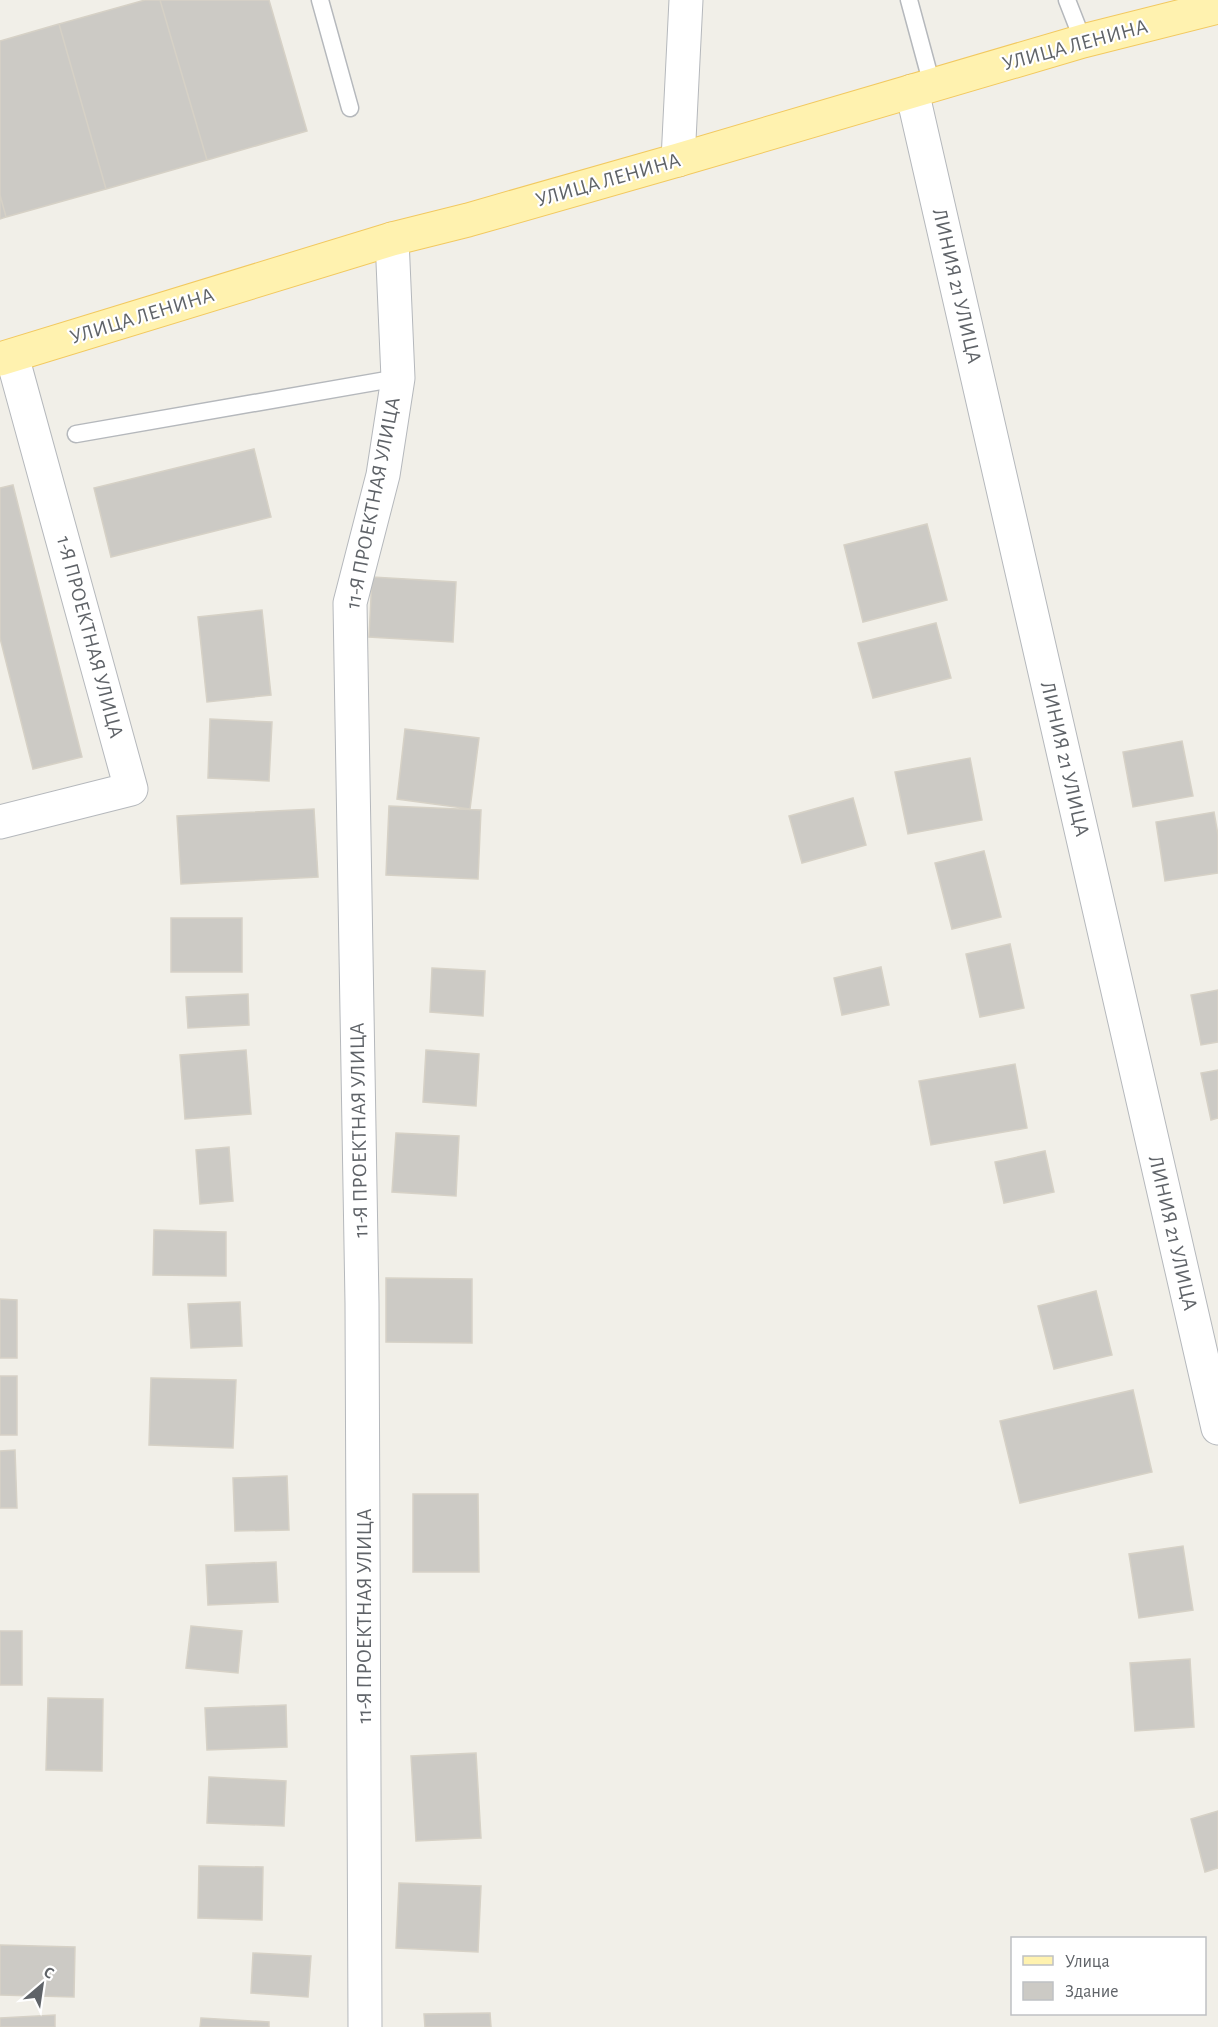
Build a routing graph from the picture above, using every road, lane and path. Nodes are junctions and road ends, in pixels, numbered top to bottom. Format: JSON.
{"nodes":[{"id":1,"x":320,"y":0,"type":"edge"},
{"id":2,"x":686,"y":0,"type":"edge"},
{"id":3,"x":909,"y":0,"type":"edge"},
{"id":4,"x":1067,"y":0,"type":"edge"},
{"id":5,"x":1218,"y":7,"type":"edge"},
{"id":6,"x":1083,"y":41,"type":"junction"},
{"id":7,"x":922,"y":88,"type":"junction"},
{"id":8,"x":350,"y":108,"type":"dead end"},
{"id":9,"x":678,"y":160,"type":"junction"},
{"id":10,"x":392,"y":239,"type":"junction"},
{"id":11,"x":6,"y":358,"type":"edge"},
{"id":12,"x":398,"y":378,"type":"junction"},
{"id":13,"x":76,"y":434,"type":"dead end"},
{"id":14,"x":0,"y":822,"type":"edge"},
{"id":15,"x":1218,"y":1428,"type":"edge"},
{"id":16,"x":365,"y":2027,"type":"edge"}],
"edges":[{"from":1,"to":8,"type":"lane"},
{"from":2,"to":9,"type":"street"},
{"from":3,"to":7,"type":"lane"},
{"from":4,"to":6,"type":"lane"},
{"from":5,"to":6,"type":"main road","name":"УЛИЦА ЛЕНИНА"},
{"from":6,"to":7,"type":"main road","name":"УЛИЦА ЛЕНИНА"},
{"from":7,"to":9,"type":"main road","name":"УЛИЦА ЛЕНИНА"},
{"from":7,"to":15,"type":"street","name":"ЛИНИЯ 21 УЛИЦА"},
{"from":9,"to":10,"type":"main road","name":"УЛИЦА ЛЕНИНА"},
{"from":10,"to":11,"type":"main road","name":"УЛИЦА ЛЕНИНА"},
{"from":10,"to":12,"type":"street","name":"11-Я ПРОЕКТНАЯ УЛИЦА"},
{"from":11,"to":14,"type":"street","name":"1-Я ПРОЕКТНАЯ УЛИЦА"},
{"from":12,"to":13,"type":"lane"},
{"from":12,"to":16,"type":"street","name":"11-Я ПРОЕКТНАЯ УЛИЦА"}]}
